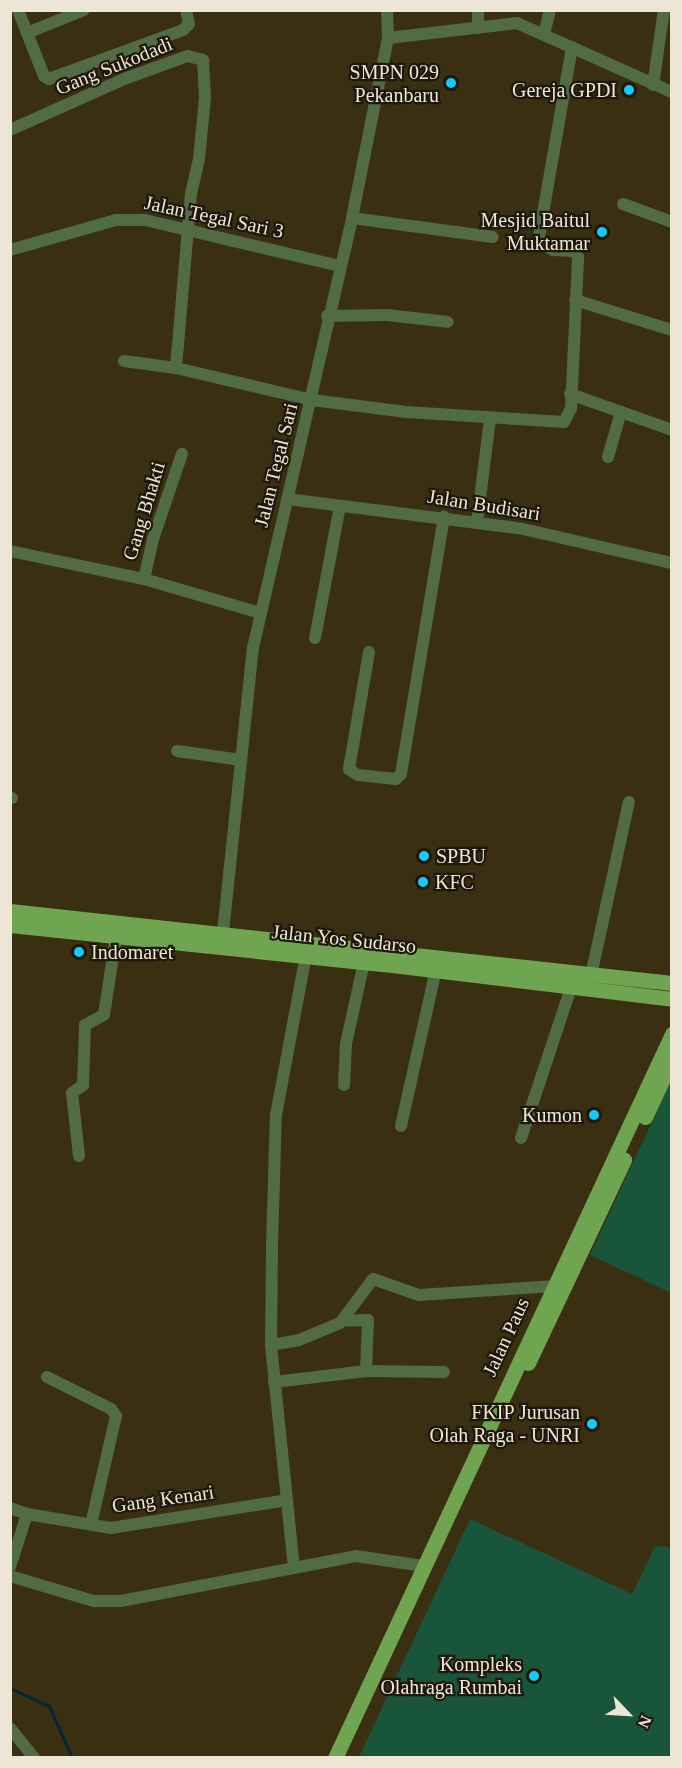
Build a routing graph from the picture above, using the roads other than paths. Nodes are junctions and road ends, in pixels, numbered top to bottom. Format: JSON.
{"nodes":[{"id":1,"x":18,"y":10,"type":"edge"},
{"id":2,"x":84,"y":10,"type":"edge"},
{"id":3,"x":186,"y":10,"type":"edge"},
{"id":4,"x":387,"y":10,"type":"edge"},
{"id":5,"x":478,"y":10,"type":"edge"},
{"id":6,"x":550,"y":10,"type":"edge"},
{"id":7,"x":664,"y":10,"type":"edge"},
{"id":8,"x":478,"y":28,"type":"junction"},
{"id":9,"x":27,"y":33,"type":"junction"},
{"id":10,"x":544,"y":34,"type":"junction"},
{"id":11,"x":388,"y":38,"type":"junction"},
{"id":12,"x":572,"y":47,"type":"junction"},
{"id":13,"x":653,"y":85,"type":"junction"},
{"id":14,"x":672,"y":92,"type":"edge"},
{"id":15,"x":10,"y":130,"type":"edge"},
{"id":16,"x":623,"y":204,"type":"dead end"},
{"id":17,"x":352,"y":218,"type":"junction"},
{"id":18,"x":672,"y":222,"type":"edge"},
{"id":19,"x":187,"y":233,"type":"junction"},
{"id":20,"x":493,"y":237,"type":"dead end"},
{"id":21,"x":10,"y":250,"type":"edge"},
{"id":22,"x":339,"y":266,"type":"junction"},
{"id":23,"x":575,"y":300,"type":"junction"},
{"id":24,"x":327,"y":316,"type":"junction"},
{"id":25,"x":448,"y":322,"type":"dead end"},
{"id":26,"x":672,"y":330,"type":"edge"},
{"id":27,"x":124,"y":361,"type":"dead end"},
{"id":28,"x":176,"y":368,"type":"junction"},
{"id":29,"x":570,"y":394,"type":"junction"},
{"id":30,"x":312,"y":400,"type":"junction"},
{"id":31,"x":621,"y":412,"type":"junction"},
{"id":32,"x":490,"y":419,"type":"junction"},
{"id":33,"x":672,"y":430,"type":"edge"},
{"id":34,"x":182,"y":454,"type":"dead end"},
{"id":35,"x":608,"y":457,"type":"dead end"},
{"id":36,"x":287,"y":499,"type":"junction"},
{"id":37,"x":340,"y":506,"type":"junction"},
{"id":38,"x":444,"y":518,"type":"junction"},
{"id":39,"x":477,"y":522,"type":"junction"},
{"id":40,"x":10,"y":551,"type":"edge"},
{"id":41,"x":672,"y":563,"type":"edge"},
{"id":42,"x":144,"y":579,"type":"junction"},
{"id":43,"x":260,"y":613,"type":"junction"},
{"id":44,"x":315,"y":638,"type":"dead end"},
{"id":45,"x":369,"y":652,"type":"dead end"},
{"id":46,"x":177,"y":751,"type":"dead end"},
{"id":47,"x":241,"y":760,"type":"junction"},
{"id":48,"x":629,"y":802,"type":"dead end"},
{"id":49,"x":10,"y":911,"type":"edge"},
{"id":50,"x":10,"y":925,"type":"edge"},
{"id":51,"x":223,"y":932,"type":"junction"},
{"id":52,"x":116,"y":937,"type":"junction"},
{"id":53,"x":306,"y":955,"type":"junction"},
{"id":54,"x":385,"y":957,"type":"junction"},
{"id":55,"x":364,"y":962,"type":"junction"},
{"id":56,"x":436,"y":970,"type":"junction"},
{"id":57,"x":592,"y":971,"type":"junction"},
{"id":58,"x":672,"y":983,"type":"edge"},
{"id":59,"x":572,"y":985,"type":"junction"},
{"id":60,"x":672,"y":999,"type":"edge"},
{"id":61,"x":672,"y":1035,"type":"edge"},
{"id":62,"x":672,"y":1060,"type":"edge"},
{"id":63,"x":344,"y":1085,"type":"dead end"},
{"id":64,"x":401,"y":1126,"type":"dead end"},
{"id":65,"x":520,"y":1138,"type":"dead end"},
{"id":66,"x":79,"y":1155,"type":"dead end"},
{"id":67,"x":553,"y":1286,"type":"junction"},
{"id":68,"x":343,"y":1321,"type":"junction"},
{"id":69,"x":271,"y":1345,"type":"junction"},
{"id":70,"x":366,"y":1371,"type":"junction"},
{"id":71,"x":444,"y":1372,"type":"dead end"},
{"id":72,"x":47,"y":1377,"type":"dead end"},
{"id":73,"x":274,"y":1382,"type":"junction"},
{"id":74,"x":287,"y":1500,"type":"junction"},
{"id":75,"x":10,"y":1508,"type":"edge"},
{"id":76,"x":27,"y":1514,"type":"junction"},
{"id":77,"x":91,"y":1524,"type":"junction"},
{"id":78,"x":423,"y":1566,"type":"junction"},
{"id":79,"x":10,"y":1567,"type":"edge"},
{"id":80,"x":294,"y":1568,"type":"junction"},
{"id":81,"x":10,"y":1576,"type":"edge"},
{"id":82,"x":10,"y":1728,"type":"edge"},
{"id":83,"x":33,"y":1754,"type":"edge"},
{"id":84,"x":20,"y":1758,"type":"edge"},
{"id":85,"x":335,"y":1758,"type":"edge"},
{"id":86,"x":343,"y":1758,"type":"edge"}],
"edges":[{"from":1,"to":9,"type":"street"},
{"from":2,"to":9,"type":"street"},
{"from":3,"to":9,"type":"street"},
{"from":4,"to":11,"type":"street","name":"Jalan Tegal Sari"},
{"from":5,"to":8,"type":"street"},
{"from":6,"to":10,"type":"street"},
{"from":7,"to":13,"type":"street"},
{"from":8,"to":10,"type":"street"},
{"from":8,"to":11,"type":"street"},
{"from":10,"to":12,"type":"street"},
{"from":11,"to":17,"type":"street","name":"Jalan Tegal Sari"},
{"from":12,"to":13,"type":"street"},
{"from":12,"to":23,"type":"street"},
{"from":13,"to":14,"type":"street"},
{"from":15,"to":19,"type":"street","name":"Gang Sukodadi"},
{"from":16,"to":18,"type":"street"},
{"from":17,"to":20,"type":"street"},
{"from":17,"to":22,"type":"street","name":"Jalan Tegal Sari"},
{"from":19,"to":21,"type":"street","name":"Jalan Tegal Sari 3"},
{"from":19,"to":22,"type":"street","name":"Jalan Tegal Sari 3"},
{"from":19,"to":28,"type":"street"},
{"from":22,"to":24,"type":"street","name":"Jalan Tegal Sari"},
{"from":23,"to":26,"type":"street"},
{"from":23,"to":29,"type":"street"},
{"from":24,"to":25,"type":"street"},
{"from":24,"to":30,"type":"street","name":"Jalan Tegal Sari"},
{"from":27,"to":28,"type":"street"},
{"from":28,"to":30,"type":"street"},
{"from":29,"to":31,"type":"street"},
{"from":29,"to":32,"type":"street"},
{"from":30,"to":32,"type":"street"},
{"from":30,"to":36,"type":"street","name":"Jalan Tegal Sari"},
{"from":31,"to":33,"type":"street"},
{"from":31,"to":35,"type":"street"},
{"from":32,"to":39,"type":"street"},
{"from":34,"to":42,"type":"street","name":"Gang Bhakti"},
{"from":36,"to":37,"type":"street","name":"Jalan Budisari"},
{"from":36,"to":43,"type":"street","name":"Jalan Tegal Sari"},
{"from":37,"to":38,"type":"street","name":"Jalan Budisari"},
{"from":37,"to":44,"type":"street"},
{"from":38,"to":39,"type":"street","name":"Jalan Budisari"},
{"from":38,"to":45,"type":"street"},
{"from":39,"to":41,"type":"street","name":"Jalan Budisari"},
{"from":40,"to":42,"type":"street"},
{"from":42,"to":43,"type":"street"},
{"from":43,"to":47,"type":"street","name":"Jalan Tegal Sari"},
{"from":46,"to":47,"type":"street"},
{"from":47,"to":51,"type":"street","name":"Jalan Tegal Sari"},
{"from":48,"to":57,"type":"street"},
{"from":49,"to":51,"type":"main road","name":"Jalan Yos Sudarso"},
{"from":50,"to":52,"type":"main road","name":"Jalan Yos Sudarso"},
{"from":51,"to":54,"type":"main road","name":"Jalan Yos Sudarso"},
{"from":52,"to":53,"type":"main road","name":"Jalan Yos Sudarso"},
{"from":52,"to":66,"type":"street"},
{"from":53,"to":55,"type":"main road","name":"Jalan Yos Sudarso"},
{"from":53,"to":69,"type":"street"},
{"from":54,"to":55,"type":"main road","name":"Jalan Yos Sudarso"},
{"from":54,"to":56,"type":"main road","name":"Jalan Yos Sudarso"},
{"from":54,"to":57,"type":"main road","name":"Jalan Yos Sudarso"},
{"from":55,"to":63,"type":"street"},
{"from":56,"to":59,"type":"main road","name":"Jalan Yos Sudarso"},
{"from":56,"to":64,"type":"street"},
{"from":57,"to":58,"type":"main road","name":"Jalan Yos Sudarso"},
{"from":59,"to":60,"type":"main road","name":"Jalan Yos Sudarso"},
{"from":59,"to":65,"type":"street"},
{"from":61,"to":67,"type":"main road","name":"Jalan Paus"},
{"from":62,"to":86,"type":"main road","name":"Jalan Paus"},
{"from":67,"to":68,"type":"street"},
{"from":67,"to":78,"type":"main road","name":"Jalan Paus"},
{"from":68,"to":69,"type":"street"},
{"from":68,"to":70,"type":"street"},
{"from":69,"to":73,"type":"street"},
{"from":70,"to":71,"type":"street"},
{"from":70,"to":73,"type":"street"},
{"from":72,"to":77,"type":"street"},
{"from":73,"to":74,"type":"street"},
{"from":74,"to":77,"type":"street","name":"Gang Kenari"},
{"from":74,"to":80,"type":"street"},
{"from":75,"to":76,"type":"street","name":"Gang Kenari"},
{"from":76,"to":77,"type":"street","name":"Gang Kenari"},
{"from":76,"to":79,"type":"street"},
{"from":78,"to":80,"type":"street"},
{"from":78,"to":85,"type":"main road","name":"Jalan Paus"},
{"from":80,"to":81,"type":"street"},
{"from":82,"to":83,"type":"street"},
{"from":83,"to":84,"type":"street"}]}
